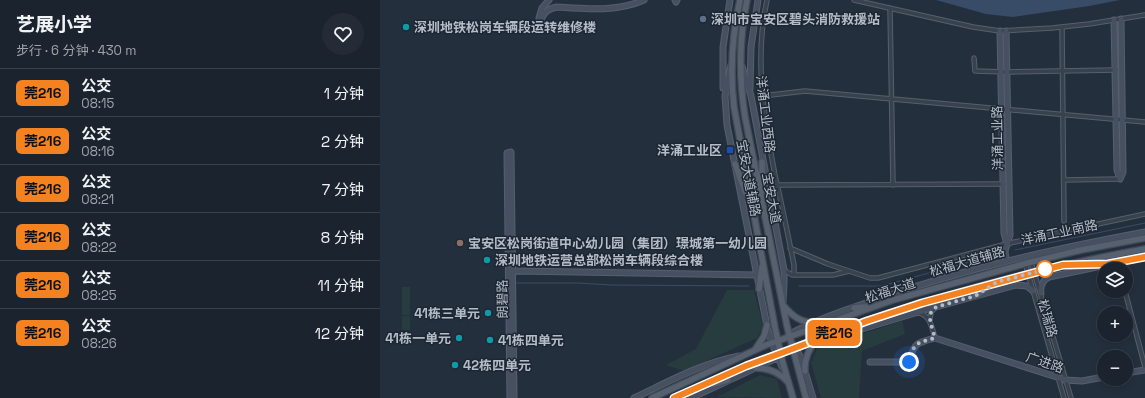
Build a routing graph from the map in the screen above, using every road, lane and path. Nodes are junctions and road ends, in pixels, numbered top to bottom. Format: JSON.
{"nodes":[{"id":1,"x":549,"y":0,"type":"edge"},
{"id":2,"x":644,"y":0,"type":"edge"},
{"id":3,"x":730,"y":0,"type":"edge"},
{"id":4,"x":740,"y":0,"type":"edge"},
{"id":5,"x":747,"y":0,"type":"edge"},
{"id":6,"x":758,"y":0,"type":"edge"},
{"id":7,"x":767,"y":0,"type":"edge"},
{"id":8,"x":854,"y":0,"type":"edge"},
{"id":9,"x":890,"y":8,"type":"junction"},
{"id":10,"x":1145,"y":15,"type":"edge"},
{"id":11,"x":1121,"y":18,"type":"junction"},
{"id":12,"x":1114,"y":20,"type":"junction"},
{"id":13,"x":1062,"y":27,"type":"junction"},
{"id":14,"x":1003,"y":31,"type":"junction"},
{"id":15,"x":733,"y":52,"type":"junction"},
{"id":16,"x":741,"y":58,"type":"junction"},
{"id":17,"x":974,"y":58,"type":"dead end"},
{"id":18,"x":1115,"y":70,"type":"junction"},
{"id":19,"x":1122,"y":70,"type":"junction"},
{"id":20,"x":1004,"y":72,"type":"junction"},
{"id":21,"x":1062,"y":72,"type":"junction"},
{"id":22,"x":762,"y":96,"type":"junction"},
{"id":23,"x":892,"y":99,"type":"junction"},
{"id":24,"x":724,"y":102,"type":"junction"},
{"id":25,"x":752,"y":102,"type":"junction"},
{"id":26,"x":1004,"y":109,"type":"junction"},
{"id":27,"x":1063,"y":115,"type":"junction"},
{"id":28,"x":1117,"y":120,"type":"junction"},
{"id":29,"x":1123,"y":120,"type":"junction"},
{"id":30,"x":1145,"y":122,"type":"edge"},
{"id":31,"x":762,"y":162,"type":"junction"},
{"id":32,"x":735,"y":164,"type":"junction"},
{"id":33,"x":1120,"y":179,"type":"junction"},
{"id":34,"x":1064,"y":180,"type":"junction"},
{"id":35,"x":1006,"y":184,"type":"junction"},
{"id":36,"x":777,"y":185,"type":"junction"},
{"id":37,"x":893,"y":185,"type":"junction"},
{"id":38,"x":763,"y":208,"type":"junction"},
{"id":39,"x":753,"y":211,"type":"junction"},
{"id":40,"x":1145,"y":214,"type":"edge"},
{"id":41,"x":1064,"y":221,"type":"dead end"},
{"id":42,"x":1145,"y":232,"type":"edge"},
{"id":43,"x":1145,"y":238,"type":"edge"},
{"id":44,"x":1006,"y":244,"type":"junction"},
{"id":45,"x":790,"y":248,"type":"junction"},
{"id":46,"x":1145,"y":249,"type":"edge"},
{"id":47,"x":1145,"y":257,"type":"edge"},
{"id":48,"x":1045,"y":258,"type":"junction"},
{"id":49,"x":762,"y":261,"type":"junction"},
{"id":50,"x":1006,"y":261,"type":"junction"},
{"id":51,"x":1031,"y":262,"type":"junction"},
{"id":52,"x":1118,"y":262,"type":"edge"},
{"id":53,"x":1024,"y":263,"type":"junction"},
{"id":54,"x":1097,"y":264,"type":"edge"},
{"id":55,"x":1063,"y":265,"type":"junction"},
{"id":56,"x":1097,"y":266,"type":"edge"},
{"id":57,"x":1047,"y":269,"type":"junction"},
{"id":58,"x":516,"y":270,"type":"dead end"},
{"id":59,"x":784,"y":270,"type":"junction"},
{"id":60,"x":850,"y":271,"type":"junction"},
{"id":61,"x":1034,"y":272,"type":"junction"},
{"id":62,"x":1028,"y":274,"type":"junction"},
{"id":63,"x":757,"y":275,"type":"junction"},
{"id":64,"x":793,"y":275,"type":"junction"},
{"id":65,"x":784,"y":281,"type":"junction"},
{"id":66,"x":997,"y":282,"type":"junction"},
{"id":67,"x":760,"y":289,"type":"junction"},
{"id":68,"x":1033,"y":291,"type":"junction"},
{"id":69,"x":1040,"y":293,"type":"junction"},
{"id":70,"x":975,"y":296,"type":"junction"},
{"id":71,"x":1127,"y":298,"type":"edge"},
{"id":72,"x":782,"y":305,"type":"junction"},
{"id":73,"x":876,"y":306,"type":"junction"},
{"id":74,"x":936,"y":307,"type":"junction"},
{"id":75,"x":854,"y":308,"type":"junction"},
{"id":76,"x":914,"y":313,"type":"junction"},
{"id":77,"x":930,"y":321,"type":"junction"},
{"id":78,"x":817,"y":322,"type":"junction"},
{"id":79,"x":767,"y":325,"type":"junction"},
{"id":80,"x":834,"y":333,"type":"junction"},
{"id":81,"x":789,"y":336,"type":"junction"},
{"id":82,"x":935,"y":338,"type":"junction"},
{"id":83,"x":817,"y":340,"type":"junction"},
{"id":84,"x":778,"y":341,"type":"junction"},
{"id":85,"x":772,"y":343,"type":"junction"},
{"id":86,"x":794,"y":348,"type":"junction"},
{"id":87,"x":754,"y":350,"type":"junction"},
{"id":88,"x":744,"y":355,"type":"junction"},
{"id":89,"x":779,"y":356,"type":"junction"},
{"id":90,"x":870,"y":362,"type":"dead end"},
{"id":91,"x":1145,"y":367,"type":"edge"},
{"id":92,"x":756,"y":368,"type":"junction"},
{"id":93,"x":1145,"y":370,"type":"edge"},
{"id":94,"x":805,"y":371,"type":"junction"},
{"id":95,"x":1133,"y":372,"type":"edge"},
{"id":96,"x":1097,"y":378,"type":"edge"},
{"id":97,"x":1059,"y":379,"type":"junction"},
{"id":98,"x":728,"y":380,"type":"junction"},
{"id":99,"x":1066,"y":380,"type":"junction"},
{"id":100,"x":789,"y":383,"type":"junction"},
{"id":101,"x":700,"y":386,"type":"junction"},
{"id":102,"x":792,"y":396,"type":"edge"},
{"id":103,"x":510,"y":398,"type":"edge"},
{"id":104,"x":514,"y":398,"type":"edge"},
{"id":105,"x":634,"y":398,"type":"edge"},
{"id":106,"x":652,"y":398,"type":"edge"},
{"id":107,"x":674,"y":398,"type":"edge"},
{"id":108,"x":691,"y":398,"type":"edge"},
{"id":109,"x":806,"y":398,"type":"edge"},
{"id":110,"x":813,"y":398,"type":"edge"},
{"id":111,"x":1064,"y":398,"type":"edge"},
{"id":112,"x":1072,"y":398,"type":"edge"}],
"edges":[{"from":1,"to":2,"type":"main road"},
{"from":3,"to":24,"type":"main road"},
{"from":4,"to":15,"type":"main road","name":"宝安大道"},
{"from":5,"to":16,"type":"main road","name":"宝安大道"},
{"from":6,"to":25,"type":"main road"},
{"from":7,"to":22,"type":"street","name":"洋涌工业西路"},
{"from":8,"to":9,"type":"street"},
{"from":9,"to":14,"type":"street"},
{"from":9,"to":23,"type":"street"},
{"from":10,"to":11,"type":"street"},
{"from":11,"to":12,"type":"street"},
{"from":11,"to":19,"type":"main road"},
{"from":12,"to":13,"type":"street"},
{"from":12,"to":18,"type":"main road"},
{"from":13,"to":14,"type":"street"},
{"from":13,"to":21,"type":"street"},
{"from":14,"to":20,"type":"main road","name":"洋涌工业路"},
{"from":15,"to":24,"type":"main road","name":"宝安大道辅路"},
{"from":15,"to":39,"type":"main road","name":"宝安大道"},
{"from":16,"to":25,"type":"main road","name":"宝安大道辅路"},
{"from":16,"to":38,"type":"main road","name":"宝安大道"},
{"from":17,"to":20,"type":"street"},
{"from":18,"to":19,"type":"street"},
{"from":18,"to":21,"type":"street"},
{"from":18,"to":28,"type":"main road"},
{"from":19,"to":29,"type":"main road"},
{"from":20,"to":21,"type":"street"},
{"from":20,"to":26,"type":"main road","name":"洋涌工业路"},
{"from":21,"to":27,"type":"street"},
{"from":22,"to":23,"type":"street"},
{"from":22,"to":36,"type":"street","name":"洋涌工业西路"},
{"from":23,"to":26,"type":"street"},
{"from":23,"to":37,"type":"street"},
{"from":24,"to":32,"type":"main road","name":"宝安大道辅路"},
{"from":25,"to":31,"type":"main road","name":"宝安大道辅路"},
{"from":26,"to":27,"type":"street"},
{"from":26,"to":35,"type":"main road","name":"洋涌工业路"},
{"from":27,"to":28,"type":"street"},
{"from":27,"to":34,"type":"street"},
{"from":28,"to":29,"type":"street"},
{"from":28,"to":33,"type":"main road"},
{"from":29,"to":30,"type":"street"},
{"from":29,"to":33,"type":"main road"},
{"from":31,"to":38,"type":"main road"},
{"from":31,"to":59,"type":"main road","name":"宝安大道辅路"},
{"from":32,"to":39,"type":"main road"},
{"from":32,"to":63,"type":"main road","name":"宝安大道辅路"},
{"from":33,"to":34,"type":"street"},
{"from":34,"to":41,"type":"street"},
{"from":35,"to":37,"type":"street"},
{"from":35,"to":44,"type":"main road","name":"洋涌工业路"},
{"from":36,"to":37,"type":"street"},
{"from":36,"to":45,"type":"street","name":"洋涌工业西路"},
{"from":38,"to":72,"type":"main road","name":"宝安大道"},
{"from":39,"to":49,"type":"main road","name":"宝安大道"},
{"from":40,"to":44,"type":"street","name":"洋涌工业南路"},
{"from":42,"to":50,"type":"main road","name":"松福大道辅路"},
{"from":43,"to":48,"type":"main road","name":"松福大道"},
{"from":44,"to":50,"type":"main road","name":"洋涌工业路"},
{"from":44,"to":60,"type":"street","name":"洋涌工业南路"},
{"from":45,"to":60,"type":"street","name":"洋涌工业南路"},
{"from":45,"to":64,"type":"street","name":"洋涌工业西路"},
{"from":46,"to":55,"type":"main road","name":"松福大道"},
{"from":47,"to":52,"type":"main road"},
{"from":48,"to":51,"type":"main road","name":"松福大道"},
{"from":48,"to":57,"type":"main road"},
{"from":49,"to":67,"type":"main road"},
{"from":49,"to":84,"type":"main road","name":"宝安大道"},
{"from":50,"to":75,"type":"main road","name":"松福大道辅路"},
{"from":51,"to":53,"type":"main road","name":"松福大道"},
{"from":51,"to":61,"type":"street","name":"松瑞路"},
{"from":53,"to":62,"type":"street","name":"松瑞路"},
{"from":53,"to":73,"type":"main road","name":"松福大道"},
{"from":54,"to":55,"type":"main road"},
{"from":55,"to":57,"type":"main road","name":"松福大道"},
{"from":56,"to":69,"type":"main road"},
{"from":57,"to":61,"type":"main road","name":"松福大道"},
{"from":58,"to":63,"type":"main road"},
{"from":59,"to":64,"type":"street"},
{"from":59,"to":65,"type":"main road","name":"宝安大道辅路"},
{"from":60,"to":64,"type":"street"},
{"from":61,"to":62,"type":"main road","name":"松福大道"},
{"from":61,"to":69,"type":"street","name":"松瑞路"},
{"from":62,"to":66,"type":"main road","name":"松福大道"},
{"from":62,"to":68,"type":"street","name":"松瑞路"},
{"from":63,"to":67,"type":"main road","name":"宝安大道辅路"},
{"from":64,"to":65,"type":"street"},
{"from":65,"to":72,"type":"main road","name":"宝安大道辅路"},
{"from":66,"to":70,"type":"main road"},
{"from":66,"to":80,"type":"main road","name":"松福大道"},
{"from":67,"to":79,"type":"main road","name":"宝安大道辅路"},
{"from":68,"to":70,"type":"main road"},
{"from":68,"to":97,"type":"street","name":"松瑞路"},
{"from":69,"to":99,"type":"street","name":"松瑞路"},
{"from":70,"to":74,"type":"main road"},
{"from":71,"to":91,"type":"street"},
{"from":72,"to":78,"type":"main road"},
{"from":72,"to":81,"type":"main road","name":"宝安大道"},
{"from":73,"to":75,"type":"main road"},
{"from":73,"to":81,"type":"main road","name":"松福大道"},
{"from":74,"to":76,"type":"main road"},
{"from":74,"to":77,"type":"street"},
{"from":75,"to":78,"type":"main road","name":"松福大道辅路"},
{"from":76,"to":77,"type":"street"},
{"from":76,"to":80,"type":"main road"},
{"from":77,"to":82,"type":"street"},
{"from":78,"to":81,"type":"main road","name":"松福大道辅路"},
{"from":79,"to":85,"type":"main road","name":"宝安大道辅路"},
{"from":79,"to":87,"type":"main road"},
{"from":80,"to":83,"type":"main road","name":"松福大道"},
{"from":81,"to":84,"type":"main road","name":"松福大道"},
{"from":81,"to":86,"type":"main road","name":"宝安大道"},
{"from":82,"to":90,"type":"main road"},
{"from":82,"to":97,"type":"main road","name":"广进路"},
{"from":83,"to":86,"type":"main road","name":"松福大道"},
{"from":83,"to":94,"type":"main road"},
{"from":84,"to":85,"type":"main road","name":"松福大道"},
{"from":84,"to":89,"type":"main road","name":"宝安大道"},
{"from":85,"to":87,"type":"main road","name":"松福大道"},
{"from":85,"to":89,"type":"main road","name":"宝安大道辅路"},
{"from":86,"to":89,"type":"main road","name":"松福大道"},
{"from":86,"to":94,"type":"main road"},
{"from":86,"to":109,"type":"main road","name":"宝安大道"},
{"from":87,"to":88,"type":"main road","name":"松福大道"},
{"from":88,"to":105,"type":"main road"},
{"from":88,"to":106,"type":"main road","name":"松福大道"},
{"from":89,"to":92,"type":"main road"},
{"from":89,"to":100,"type":"main road","name":"宝安大道"},
{"from":89,"to":101,"type":"main road","name":"松福大道"},
{"from":92,"to":98,"type":"main road"},
{"from":92,"to":100,"type":"main road"},
{"from":93,"to":95,"type":"main road"},
{"from":94,"to":110,"type":"main road"},
{"from":96,"to":99,"type":"main road","name":"广进路"},
{"from":97,"to":99,"type":"main road","name":"广进路"},
{"from":97,"to":111,"type":"street","name":"松瑞路"},
{"from":98,"to":101,"type":"main road"},
{"from":98,"to":108,"type":"main road"},
{"from":99,"to":112,"type":"street","name":"松瑞路"},
{"from":100,"to":102,"type":"main road","name":"宝安大道"},
{"from":101,"to":107,"type":"main road","name":"松福大道"},
{"from":103,"to":104,"type":"main road","name":"朗碧路"}]}
